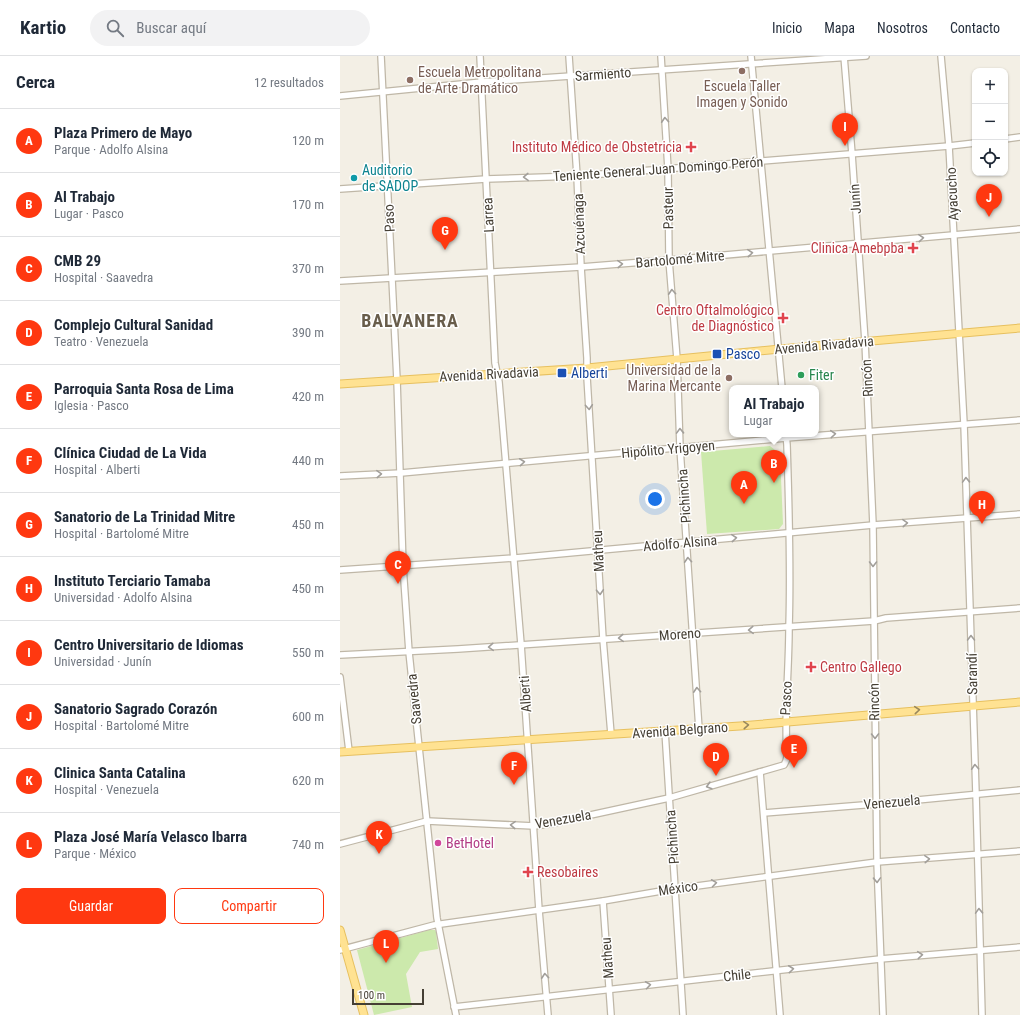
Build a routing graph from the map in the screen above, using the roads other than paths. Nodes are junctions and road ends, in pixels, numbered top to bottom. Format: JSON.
{"nodes":[{"id":1,"x":381,"y":56,"type":"edge"},
{"id":2,"x":480,"y":56,"type":"edge"},
{"id":3,"x":570,"y":56,"type":"edge"},
{"id":4,"x":661,"y":56,"type":"edge"},
{"id":5,"x":751,"y":56,"type":"edge"},
{"id":6,"x":866,"y":56,"type":"edge"},
{"id":7,"x":941,"y":56,"type":"edge"},
{"id":8,"x":844,"y":57,"type":"edge"},
{"id":9,"x":752,"y":63,"type":"junction"},
{"id":10,"x":662,"y":70,"type":"junction"},
{"id":11,"x":571,"y":76,"type":"junction"},
{"id":12,"x":482,"y":82,"type":"junction"},
{"id":13,"x":383,"y":92,"type":"junction"},
{"id":14,"x":340,"y":96,"type":"edge"},
{"id":15,"x":1020,"y":137,"type":"edge"},
{"id":16,"x":1008,"y":139,"type":"edge"},
{"id":17,"x":972,"y":143,"type":"edge"},
{"id":18,"x":949,"y":146,"type":"junction"},
{"id":19,"x":852,"y":154,"type":"junction"},
{"id":20,"x":761,"y":162,"type":"junction"},
{"id":21,"x":668,"y":169,"type":"junction"},
{"id":22,"x":577,"y":176,"type":"junction"},
{"id":23,"x":486,"y":179,"type":"junction"},
{"id":24,"x":387,"y":185,"type":"junction"},
{"id":25,"x":340,"y":188,"type":"edge"},
{"id":26,"x":1020,"y":229,"type":"edge"},
{"id":27,"x":954,"y":235,"type":"junction"},
{"id":28,"x":858,"y":244,"type":"junction"},
{"id":29,"x":770,"y":252,"type":"junction"},
{"id":30,"x":669,"y":260,"type":"junction"},
{"id":31,"x":581,"y":267,"type":"junction"},
{"id":32,"x":491,"y":272,"type":"junction"},
{"id":33,"x":392,"y":278,"type":"junction"},
{"id":34,"x":340,"y":281,"type":"edge"},
{"id":35,"x":1020,"y":328,"type":"edge"},
{"id":36,"x":959,"y":333,"type":"junction"},
{"id":37,"x":865,"y":341,"type":"junction"},
{"id":38,"x":780,"y":349,"type":"junction"},
{"id":39,"x":677,"y":359,"type":"junction"},
{"id":40,"x":587,"y":368,"type":"junction"},
{"id":41,"x":498,"y":373,"type":"junction"},
{"id":42,"x":397,"y":380,"type":"junction"},
{"id":43,"x":340,"y":384,"type":"edge"},
{"id":44,"x":782,"y":385,"type":"edge"},
{"id":45,"x":1020,"y":420,"type":"edge"},
{"id":46,"x":964,"y":424,"type":"junction"},
{"id":47,"x":869,"y":432,"type":"junction"},
{"id":48,"x":819,"y":434,"type":"edge"},
{"id":49,"x":777,"y":437,"type":"edge"},
{"id":50,"x":786,"y":437,"type":"edge"},
{"id":51,"x":680,"y":448,"type":"junction"},
{"id":52,"x":592,"y":456,"type":"junction"},
{"id":53,"x":506,"y":464,"type":"junction"},
{"id":54,"x":401,"y":473,"type":"junction"},
{"id":55,"x":340,"y":476,"type":"edge"},
{"id":56,"x":1020,"y":514,"type":"edge"},
{"id":57,"x":967,"y":519,"type":"junction"},
{"id":58,"x":873,"y":525,"type":"junction"},
{"id":59,"x":790,"y":533,"type":"junction"},
{"id":60,"x":687,"y":542,"type":"junction"},
{"id":61,"x":598,"y":551,"type":"junction"},
{"id":62,"x":515,"y":558,"type":"junction"},
{"id":63,"x":403,"y":566,"type":"junction"},
{"id":64,"x":340,"y":570,"type":"edge"},
{"id":65,"x":1020,"y":608,"type":"edge"},
{"id":66,"x":970,"y":612,"type":"junction"},
{"id":67,"x":874,"y":622,"type":"junction"},
{"id":68,"x":789,"y":628,"type":"junction"},
{"id":69,"x":693,"y":633,"type":"junction"},
{"id":70,"x":603,"y":639,"type":"junction"},
{"id":71,"x":522,"y":644,"type":"junction"},
{"id":72,"x":409,"y":652,"type":"junction"},
{"id":73,"x":340,"y":655,"type":"edge"},
{"id":74,"x":340,"y":677,"type":"edge"},
{"id":75,"x":1020,"y":702,"type":"edge"},
{"id":76,"x":972,"y":706,"type":"junction"},
{"id":77,"x":874,"y":714,"type":"junction"},
{"id":78,"x":785,"y":723,"type":"junction"},
{"id":79,"x":699,"y":729,"type":"junction"},
{"id":80,"x":665,"y":731,"type":"junction"},
{"id":81,"x":611,"y":734,"type":"junction"},
{"id":82,"x":528,"y":739,"type":"junction"},
{"id":83,"x":419,"y":747,"type":"junction"},
{"id":84,"x":349,"y":751,"type":"junction"},
{"id":85,"x":340,"y":752,"type":"edge"},
{"id":86,"x":760,"y":772,"type":"junction"},
{"id":87,"x":1020,"y":790,"type":"edge"},
{"id":88,"x":976,"y":794,"type":"junction"},
{"id":89,"x":670,"y":798,"type":"junction"},
{"id":90,"x":876,"y":804,"type":"junction"},
{"id":91,"x":764,"y":813,"type":"junction"},
{"id":92,"x":427,"y":821,"type":"junction"},
{"id":93,"x":534,"y":826,"type":"junction"},
{"id":94,"x":340,"y":844,"type":"edge"},
{"id":95,"x":1020,"y":851,"type":"edge"},
{"id":96,"x":978,"y":855,"type":"junction"},
{"id":97,"x":877,"y":862,"type":"junction"},
{"id":98,"x":769,"y":876,"type":"junction"},
{"id":99,"x":675,"y":888,"type":"junction"},
{"id":100,"x":603,"y":901,"type":"junction"},
{"id":101,"x":539,"y":910,"type":"junction"},
{"id":102,"x":439,"y":924,"type":"junction"},
{"id":103,"x":340,"y":930,"type":"edge"},
{"id":104,"x":1020,"y":947,"type":"edge"},
{"id":105,"x":343,"y":949,"type":"edge"},
{"id":106,"x":980,"y":950,"type":"junction"},
{"id":107,"x":880,"y":959,"type":"junction"},
{"id":108,"x":776,"y":970,"type":"junction"},
{"id":109,"x":680,"y":981,"type":"junction"},
{"id":110,"x":609,"y":990,"type":"junction"},
{"id":111,"x":546,"y":997,"type":"junction"},
{"id":112,"x":454,"y":1007,"type":"junction"},
{"id":113,"x":364,"y":1015,"type":"edge"},
{"id":114,"x":456,"y":1015,"type":"edge"},
{"id":115,"x":548,"y":1015,"type":"edge"},
{"id":116,"x":611,"y":1015,"type":"edge"},
{"id":117,"x":683,"y":1015,"type":"edge"},
{"id":118,"x":780,"y":1015,"type":"edge"},
{"id":119,"x":883,"y":1015,"type":"edge"},
{"id":120,"x":982,"y":1015,"type":"edge"}],
"edges":[{"from":1,"to":13,"type":"street","name":"Paso"},
{"from":2,"to":12,"type":"street","name":"Larrea"},
{"from":3,"to":11,"type":"street","name":"Azcuénaga"},
{"from":4,"to":10,"type":"street","name":"Pasteur"},
{"from":5,"to":9,"type":"street"},
{"from":6,"to":8,"type":"street","name":"Sarmiento"},
{"from":7,"to":18,"type":"street","name":"Ayacucho"},
{"from":8,"to":9,"type":"street","name":"Sarmiento"},
{"from":8,"to":19,"type":"street","name":"Junín"},
{"from":9,"to":10,"type":"street","name":"Sarmiento"},
{"from":9,"to":20,"type":"street"},
{"from":10,"to":11,"type":"street","name":"Sarmiento"},
{"from":21,"to":10,"type":"street","name":"Pasteur","one_way":true},
{"from":11,"to":12,"type":"street","name":"Sarmiento"},
{"from":11,"to":22,"type":"street","name":"Azcuénaga"},
{"from":12,"to":13,"type":"street","name":"Sarmiento"},
{"from":12,"to":23,"type":"street","name":"Larrea"},
{"from":13,"to":14,"type":"street","name":"Sarmiento"},
{"from":13,"to":24,"type":"street","name":"Paso"},
{"from":15,"to":16,"type":"street"},
{"from":17,"to":18,"type":"street","name":"Teniente General Juan Domingo Perón"},
{"from":18,"to":19,"type":"street","name":"Teniente General Juan Domingo Perón"},
{"from":18,"to":27,"type":"street","name":"Ayacucho"},
{"from":19,"to":20,"type":"street","name":"Teniente General Juan Domingo Perón"},
{"from":19,"to":28,"type":"street","name":"Junín"},
{"from":20,"to":21,"type":"street","name":"Teniente General Juan Domingo Perón"},
{"from":20,"to":29,"type":"street"},
{"from":21,"to":22,"type":"street","name":"Teniente General Juan Domingo Perón"},
{"from":21,"to":30,"type":"street","name":"Pasteur"},
{"from":22,"to":23,"type":"street","name":"Teniente General Juan Domingo Perón","one_way":true},
{"from":22,"to":31,"type":"street","name":"Azcuénaga"},
{"from":23,"to":24,"type":"street","name":"Teniente General Juan Domingo Perón"},
{"from":23,"to":32,"type":"street","name":"Larrea"},
{"from":24,"to":25,"type":"street","name":"Teniente General Juan Domingo Perón"},
{"from":24,"to":33,"type":"street","name":"Paso"},
{"from":26,"to":27,"type":"street","name":"Bartolomé Mitre"},
{"from":28,"to":27,"type":"street","name":"Bartolomé Mitre","one_way":true},
{"from":27,"to":36,"type":"street","name":"Ayacucho"},
{"from":28,"to":29,"type":"street","name":"Bartolomé Mitre"},
{"from":28,"to":37,"type":"street","name":"Junín"},
{"from":30,"to":29,"type":"street","name":"Bartolomé Mitre","one_way":true},
{"from":29,"to":38,"type":"street"},
{"from":31,"to":30,"type":"street","name":"Bartolomé Mitre","one_way":true},
{"from":39,"to":30,"type":"street","name":"Pasteur","one_way":true},
{"from":31,"to":32,"type":"street","name":"Bartolomé Mitre"},
{"from":31,"to":40,"type":"street","name":"Azcuénaga"},
{"from":32,"to":33,"type":"street","name":"Bartolomé Mitre"},
{"from":32,"to":41,"type":"street","name":"Larrea"},
{"from":33,"to":34,"type":"street","name":"Bartolomé Mitre"},
{"from":33,"to":42,"type":"street","name":"Paso"},
{"from":35,"to":36,"type":"main road","name":"Avenida Rivadavia"},
{"from":36,"to":37,"type":"main road","name":"Avenida Rivadavia"},
{"from":36,"to":46,"type":"street","name":"Sarandí"},
{"from":37,"to":38,"type":"main road","name":"Avenida Rivadavia"},
{"from":37,"to":47,"type":"street","name":"Rincón"},
{"from":38,"to":39,"type":"main road","name":"Avenida Rivadavia"},
{"from":38,"to":44,"type":"street"},
{"from":39,"to":40,"type":"main road","name":"Avenida Rivadavia"},
{"from":51,"to":39,"type":"street","name":"Pichincha","one_way":true},
{"from":40,"to":41,"type":"main road","name":"Avenida Rivadavia"},
{"from":40,"to":52,"type":"street","name":"Matheu","one_way":true},
{"from":41,"to":42,"type":"main road","name":"Avenida Rivadavia"},
{"from":41,"to":53,"type":"street","name":"Alberti"},
{"from":42,"to":43,"type":"main road","name":"Avenida Rivadavia"},
{"from":42,"to":54,"type":"street","name":"Saavedra"},
{"from":45,"to":46,"type":"street","name":"Hipólito Yrigoyen"},
{"from":46,"to":47,"type":"street","name":"Hipólito Yrigoyen"},
{"from":57,"to":46,"type":"street","name":"Sarandí","one_way":true},
{"from":48,"to":47,"type":"street","name":"Hipólito Yrigoyen","one_way":true},
{"from":47,"to":58,"type":"street","name":"Rincón"},
{"from":49,"to":51,"type":"street","name":"Hipólito Yrigoyen"},
{"from":50,"to":59,"type":"street","name":"Pasco"},
{"from":51,"to":52,"type":"street","name":"Hipólito Yrigoyen"},
{"from":51,"to":60,"type":"street","name":"Pichincha"},
{"from":53,"to":52,"type":"street","name":"Hipólito Yrigoyen","one_way":true},
{"from":52,"to":61,"type":"street","name":"Matheu"},
{"from":53,"to":54,"type":"street","name":"Hipólito Yrigoyen"},
{"from":53,"to":62,"type":"street","name":"Alberti"},
{"from":55,"to":54,"type":"street","name":"Hipólito Yrigoyen","one_way":true},
{"from":54,"to":63,"type":"street","name":"Saavedra"},
{"from":56,"to":57,"type":"street","name":"Adolfo Alsina"},
{"from":58,"to":57,"type":"street","name":"Adolfo Alsina","one_way":true},
{"from":57,"to":66,"type":"street","name":"Sarandí"},
{"from":58,"to":59,"type":"street","name":"Adolfo Alsina"},
{"from":58,"to":67,"type":"street","name":"Rincón","one_way":true},
{"from":60,"to":59,"type":"street","name":"Adolfo Alsina","one_way":true},
{"from":59,"to":68,"type":"street","name":"Pasco"},
{"from":60,"to":61,"type":"street","name":"Adolfo Alsina"},
{"from":69,"to":60,"type":"street","name":"Pichincha","one_way":true},
{"from":61,"to":62,"type":"street","name":"Adolfo Alsina"},
{"from":61,"to":70,"type":"street","name":"Matheu","one_way":true},
{"from":62,"to":63,"type":"street","name":"Adolfo Alsina"},
{"from":62,"to":71,"type":"street","name":"Alberti"},
{"from":63,"to":64,"type":"street","name":"Adolfo Alsina"},
{"from":63,"to":72,"type":"street","name":"Saavedra"},
{"from":65,"to":66,"type":"street","name":"Moreno"},
{"from":66,"to":67,"type":"street","name":"Moreno"},
{"from":76,"to":66,"type":"street","name":"Sarandí","one_way":true},
{"from":67,"to":68,"type":"street","name":"Moreno"},
{"from":67,"to":77,"type":"street","name":"Rincón"},
{"from":68,"to":69,"type":"street","name":"Moreno","one_way":true},
{"from":68,"to":78,"type":"street","name":"Pasco"},
{"from":69,"to":70,"type":"street","name":"Moreno","one_way":true},
{"from":79,"to":69,"type":"street","name":"Pichincha","one_way":true},
{"from":70,"to":71,"type":"street","name":"Moreno"},
{"from":70,"to":81,"type":"street","name":"Matheu"},
{"from":71,"to":72,"type":"street","name":"Moreno","one_way":true},
{"from":71,"to":82,"type":"street","name":"Alberti"},
{"from":72,"to":73,"type":"street","name":"Moreno"},
{"from":72,"to":83,"type":"street","name":"Saavedra"},
{"from":74,"to":84,"type":"street"},
{"from":75,"to":76,"type":"main road","name":"Avenida Belgrano"},
{"from":77,"to":76,"type":"main road","name":"Avenida Belgrano","one_way":true},
{"from":88,"to":76,"type":"street","name":"Sarandí","one_way":true},
{"from":77,"to":78,"type":"main road","name":"Avenida Belgrano"},
{"from":77,"to":90,"type":"street","name":"Rincón","one_way":true},
{"from":79,"to":78,"type":"main road","name":"Avenida Belgrano","one_way":true},
{"from":78,"to":86,"type":"street","name":"Pasco"},
{"from":79,"to":80,"type":"main road","name":"Avenida Belgrano"},
{"from":80,"to":81,"type":"main road","name":"Avenida Belgrano"},
{"from":80,"to":89,"type":"street","name":"Pichincha"},
{"from":81,"to":82,"type":"main road","name":"Avenida Belgrano"},
{"from":82,"to":83,"type":"main road","name":"Avenida Belgrano"},
{"from":82,"to":93,"type":"street","name":"Alberti"},
{"from":83,"to":84,"type":"main road","name":"Avenida Belgrano"},
{"from":83,"to":92,"type":"street","name":"Saavedra"},
{"from":84,"to":85,"type":"main road","name":"Avenida Belgrano"},
{"from":86,"to":89,"type":"street","name":"Venezuela","one_way":true},
{"from":86,"to":91,"type":"street"},
{"from":87,"to":88,"type":"street","name":"Venezuela"},
{"from":88,"to":90,"type":"street","name":"Venezuela"},
{"from":88,"to":96,"type":"street","name":"Sarandí"},
{"from":89,"to":93,"type":"street","name":"Venezuela"},
{"from":89,"to":99,"type":"street","name":"Pichincha"},
{"from":90,"to":91,"type":"street","name":"Venezuela"},
{"from":90,"to":97,"type":"street","name":"Rincón"},
{"from":91,"to":98,"type":"street"},
{"from":93,"to":92,"type":"street","name":"Venezuela","one_way":true},
{"from":92,"to":94,"type":"street","name":"Venezuela"},
{"from":92,"to":102,"type":"street","name":"Saavedra"},
{"from":93,"to":101,"type":"street","name":"Alberti"},
{"from":95,"to":96,"type":"street","name":"México"},
{"from":97,"to":96,"type":"street","name":"México","one_way":true},
{"from":106,"to":96,"type":"street","name":"Sarandí","one_way":true},
{"from":97,"to":98,"type":"street","name":"México"},
{"from":97,"to":107,"type":"street","name":"Rincón","one_way":true},
{"from":99,"to":98,"type":"street","name":"México","one_way":true},
{"from":98,"to":108,"type":"street"},
{"from":99,"to":100,"type":"street","name":"México"},
{"from":99,"to":109,"type":"street","name":"Pichincha"},
{"from":100,"to":101,"type":"street","name":"México"},
{"from":100,"to":110,"type":"street","name":"Matheu"},
{"from":101,"to":102,"type":"street","name":"México"},
{"from":111,"to":101,"type":"street","name":"Alberti","one_way":true},
{"from":102,"to":105,"type":"street","name":"México"},
{"from":102,"to":112,"type":"street","name":"Saavedra"},
{"from":103,"to":105,"type":"main road"},
{"from":104,"to":106,"type":"street","name":"Chile"},
{"from":105,"to":113,"type":"main road"},
{"from":107,"to":106,"type":"street","name":"Chile","one_way":true},
{"from":106,"to":120,"type":"street","name":"Sarandí"},
{"from":108,"to":107,"type":"street","name":"Chile","one_way":true},
{"from":107,"to":119,"type":"street","name":"Rincón"},
{"from":108,"to":109,"type":"street","name":"Chile"},
{"from":108,"to":118,"type":"street"},
{"from":110,"to":109,"type":"street","name":"Chile","one_way":true},
{"from":109,"to":117,"type":"street","name":"Pichincha"},
{"from":110,"to":111,"type":"street","name":"Chile"},
{"from":110,"to":116,"type":"street","name":"Matheu"},
{"from":111,"to":112,"type":"street","name":"Chile"},
{"from":111,"to":115,"type":"street","name":"Alberti"},
{"from":112,"to":114,"type":"street","name":"Saavedra"}]}
